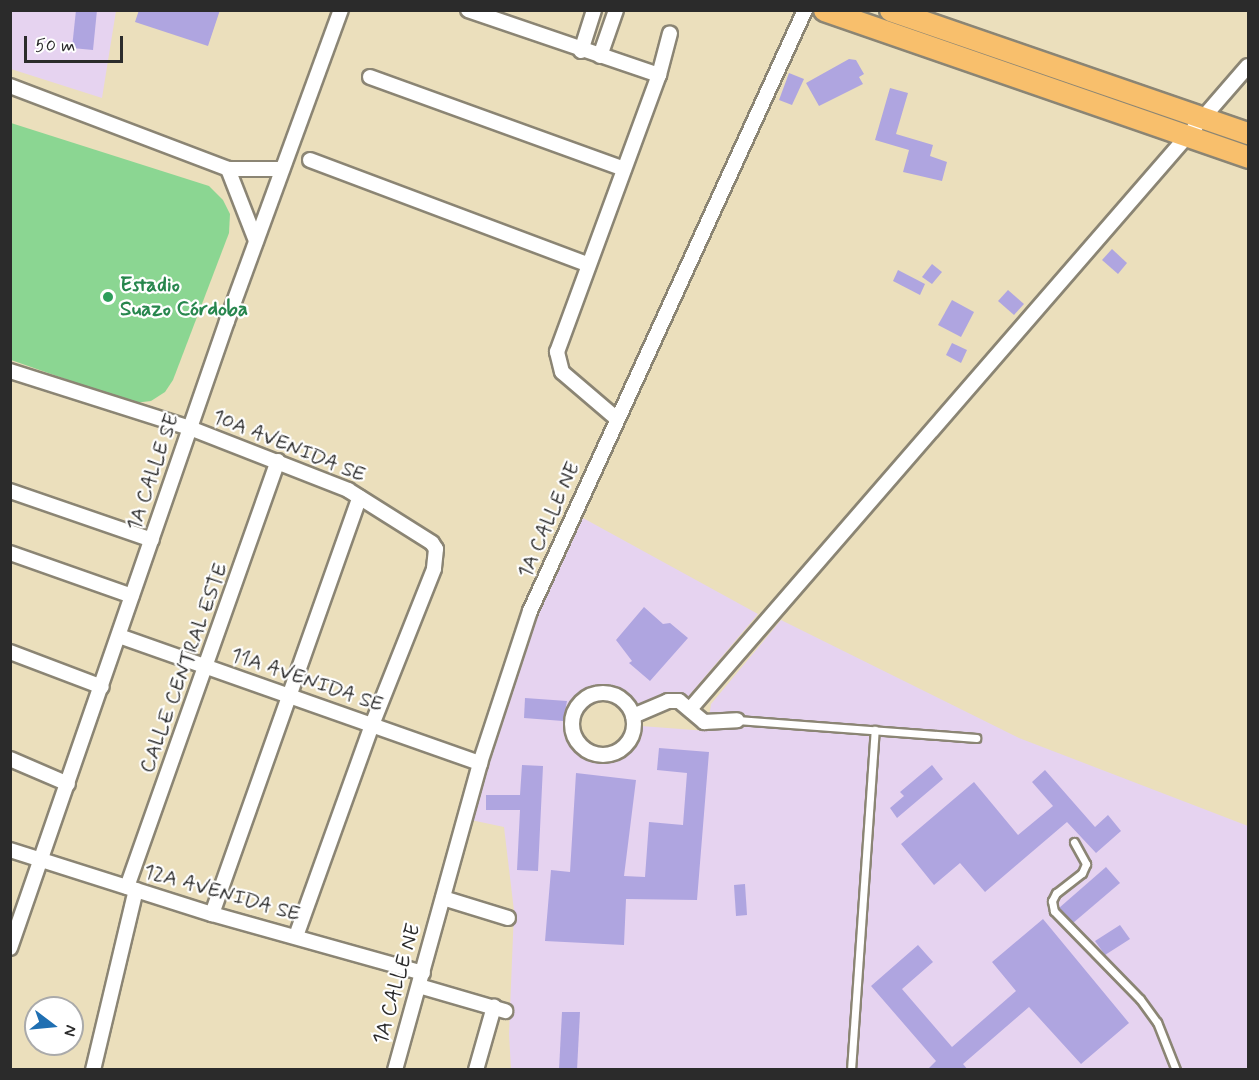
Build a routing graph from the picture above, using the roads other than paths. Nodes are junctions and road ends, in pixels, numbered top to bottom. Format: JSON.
{"nodes":[{"id":1,"x":341,"y":10,"type":"edge"},
{"id":2,"x":468,"y":10,"type":"edge"},
{"id":3,"x":594,"y":10,"type":"edge"},
{"id":4,"x":616,"y":10,"type":"edge"},
{"id":5,"x":805,"y":10,"type":"edge"},
{"id":6,"x":824,"y":10,"type":"edge"},
{"id":7,"x":890,"y":10,"type":"edge"},
{"id":8,"x":670,"y":33,"type":"dead end"},
{"id":9,"x":581,"y":51,"type":"junction"},
{"id":10,"x":600,"y":56,"type":"junction"},
{"id":11,"x":1248,"y":66,"type":"edge"},
{"id":12,"x":659,"y":75,"type":"junction"},
{"id":13,"x":370,"y":77,"type":"dead end"},
{"id":14,"x":10,"y":86,"type":"edge"},
{"id":15,"x":1203,"y":117,"type":"junction"},
{"id":16,"x":1248,"y":133,"type":"edge"},
{"id":17,"x":1187,"y":136,"type":"junction"},
{"id":18,"x":1248,"y":158,"type":"edge"},
{"id":19,"x":310,"y":160,"type":"dead end"},
{"id":20,"x":228,"y":168,"type":"junction"},
{"id":21,"x":282,"y":169,"type":"junction"},
{"id":22,"x":624,"y":169,"type":"junction"},
{"id":23,"x":256,"y":241,"type":"junction"},
{"id":24,"x":587,"y":264,"type":"junction"},
{"id":25,"x":10,"y":371,"type":"edge"},
{"id":26,"x":617,"y":419,"type":"junction"},
{"id":27,"x":190,"y":428,"type":"junction"},
{"id":28,"x":278,"y":462,"type":"junction"},
{"id":29,"x":10,"y":491,"type":"edge"},
{"id":30,"x":360,"y":497,"type":"junction"},
{"id":31,"x":152,"y":540,"type":"junction"},
{"id":32,"x":10,"y":553,"type":"edge"},
{"id":33,"x":132,"y":596,"type":"junction"},
{"id":34,"x":119,"y":636,"type":"junction"},
{"id":35,"x":10,"y":652,"type":"edge"},
{"id":36,"x":207,"y":667,"type":"junction"},
{"id":37,"x":102,"y":687,"type":"junction"},
{"id":38,"x":290,"y":696,"type":"junction"},
{"id":39,"x":691,"y":708,"type":"junction"},
{"id":40,"x":633,"y":716,"type":"junction"},
{"id":41,"x":737,"y":720,"type":"joint"},
{"id":42,"x":372,"y":725,"type":"junction"},
{"id":43,"x":875,"y":730,"type":"junction"},
{"id":44,"x":976,"y":738,"type":"dead end"},
{"id":45,"x":10,"y":759,"type":"edge"},
{"id":46,"x":480,"y":763,"type":"junction"},
{"id":47,"x":68,"y":784,"type":"junction"},
{"id":48,"x":1074,"y":842,"type":"dead end"},
{"id":49,"x":10,"y":850,"type":"edge"},
{"id":50,"x":42,"y":862,"type":"junction"},
{"id":51,"x":132,"y":888,"type":"junction"},
{"id":52,"x":443,"y":898,"type":"junction"},
{"id":53,"x":212,"y":914,"type":"junction"},
{"id":54,"x":16,"y":916,"type":"edge"},
{"id":55,"x":508,"y":918,"type":"dead end"},
{"id":56,"x":296,"y":936,"type":"junction"},
{"id":57,"x":10,"y":948,"type":"edge"},
{"id":58,"x":421,"y":980,"type":"junction"},
{"id":59,"x":93,"y":1070,"type":"edge"},
{"id":60,"x":395,"y":1070,"type":"edge"},
{"id":61,"x":476,"y":1070,"type":"edge"},
{"id":62,"x":851,"y":1070,"type":"edge"},
{"id":63,"x":1176,"y":1070,"type":"edge"}],
"edges":[{"from":1,"to":21,"type":"street","name":"1A CALLE SE"},
{"from":2,"to":9,"type":"street"},
{"from":3,"to":9,"type":"street"},
{"from":4,"to":10,"type":"street"},
{"from":5,"to":26,"type":"street","name":"1A CALLE NE"},
{"from":6,"to":17,"type":"main road"},
{"from":7,"to":15,"type":"main road"},
{"from":8,"to":12,"type":"street"},
{"from":9,"to":10,"type":"street"},
{"from":10,"to":12,"type":"street"},
{"from":11,"to":15,"type":"street"},
{"from":12,"to":22,"type":"street"},
{"from":13,"to":22,"type":"street"},
{"from":14,"to":20,"type":"street"},
{"from":15,"to":16,"type":"main road"},
{"from":15,"to":17,"type":"street"},
{"from":17,"to":18,"type":"main road"},
{"from":17,"to":39,"type":"street"},
{"from":19,"to":24,"type":"street"},
{"from":20,"to":21,"type":"street"},
{"from":20,"to":23,"type":"street"},
{"from":21,"to":23,"type":"street","name":"1A CALLE SE"},
{"from":22,"to":24,"type":"street"},
{"from":23,"to":27,"type":"street","name":"1A CALLE SE"},
{"from":24,"to":26,"type":"street"},
{"from":25,"to":27,"type":"street","name":"10A AVENIDA SE"},
{"from":26,"to":46,"type":"street","name":"1A CALLE NE"},
{"from":27,"to":28,"type":"street","name":"10A AVENIDA SE"},
{"from":27,"to":31,"type":"street","name":"1A CALLE SE"},
{"from":28,"to":30,"type":"street","name":"10A AVENIDA SE"},
{"from":28,"to":36,"type":"street","name":"CALLE CENTRAL ESTE"},
{"from":29,"to":31,"type":"street"},
{"from":30,"to":38,"type":"street"},
{"from":30,"to":42,"type":"street","name":"10A AVENIDA SE"},
{"from":31,"to":33,"type":"street","name":"1A CALLE SE"},
{"from":32,"to":33,"type":"street"},
{"from":33,"to":34,"type":"street","name":"1A CALLE SE"},
{"from":34,"to":36,"type":"street","name":"11A AVENIDA SE"},
{"from":34,"to":37,"type":"street","name":"1A CALLE SE"},
{"from":35,"to":37,"type":"street"},
{"from":36,"to":38,"type":"street","name":"11A AVENIDA SE"},
{"from":36,"to":51,"type":"street","name":"CALLE CENTRAL ESTE"},
{"from":37,"to":47,"type":"street","name":"1A CALLE SE"},
{"from":38,"to":42,"type":"street","name":"11A AVENIDA SE"},
{"from":38,"to":53,"type":"street"},
{"from":39,"to":40,"type":"street"},
{"from":39,"to":41,"type":"street"},
{"from":40,"to":40,"type":"street"},
{"from":41,"to":43,"type":"lane"},
{"from":42,"to":46,"type":"street","name":"11A AVENIDA SE"},
{"from":42,"to":56,"type":"street"},
{"from":43,"to":44,"type":"lane"},
{"from":43,"to":62,"type":"lane"},
{"from":45,"to":47,"type":"street"},
{"from":46,"to":52,"type":"street","name":"1A CALLE NE"},
{"from":47,"to":50,"type":"street","name":"1A CALLE SE"},
{"from":48,"to":63,"type":"lane"},
{"from":49,"to":50,"type":"street","name":"12A AVENIDA SE"},
{"from":50,"to":51,"type":"street","name":"12A AVENIDA SE"},
{"from":50,"to":54,"type":"street","name":"1A CALLE SE"},
{"from":51,"to":53,"type":"street","name":"12A AVENIDA SE"},
{"from":51,"to":59,"type":"street","name":"CALLE CENTRAL ESTE"},
{"from":52,"to":55,"type":"street"},
{"from":52,"to":58,"type":"street","name":"1A CALLE NE"},
{"from":53,"to":56,"type":"street","name":"12A AVENIDA SE"},
{"from":54,"to":57,"type":"street","name":"1A CALLE SE"},
{"from":56,"to":58,"type":"street","name":"12A AVENIDA SE"},
{"from":58,"to":60,"type":"street","name":"1A CALLE NE"},
{"from":58,"to":61,"type":"street","name":"12A AVENIDA SE"}]}
